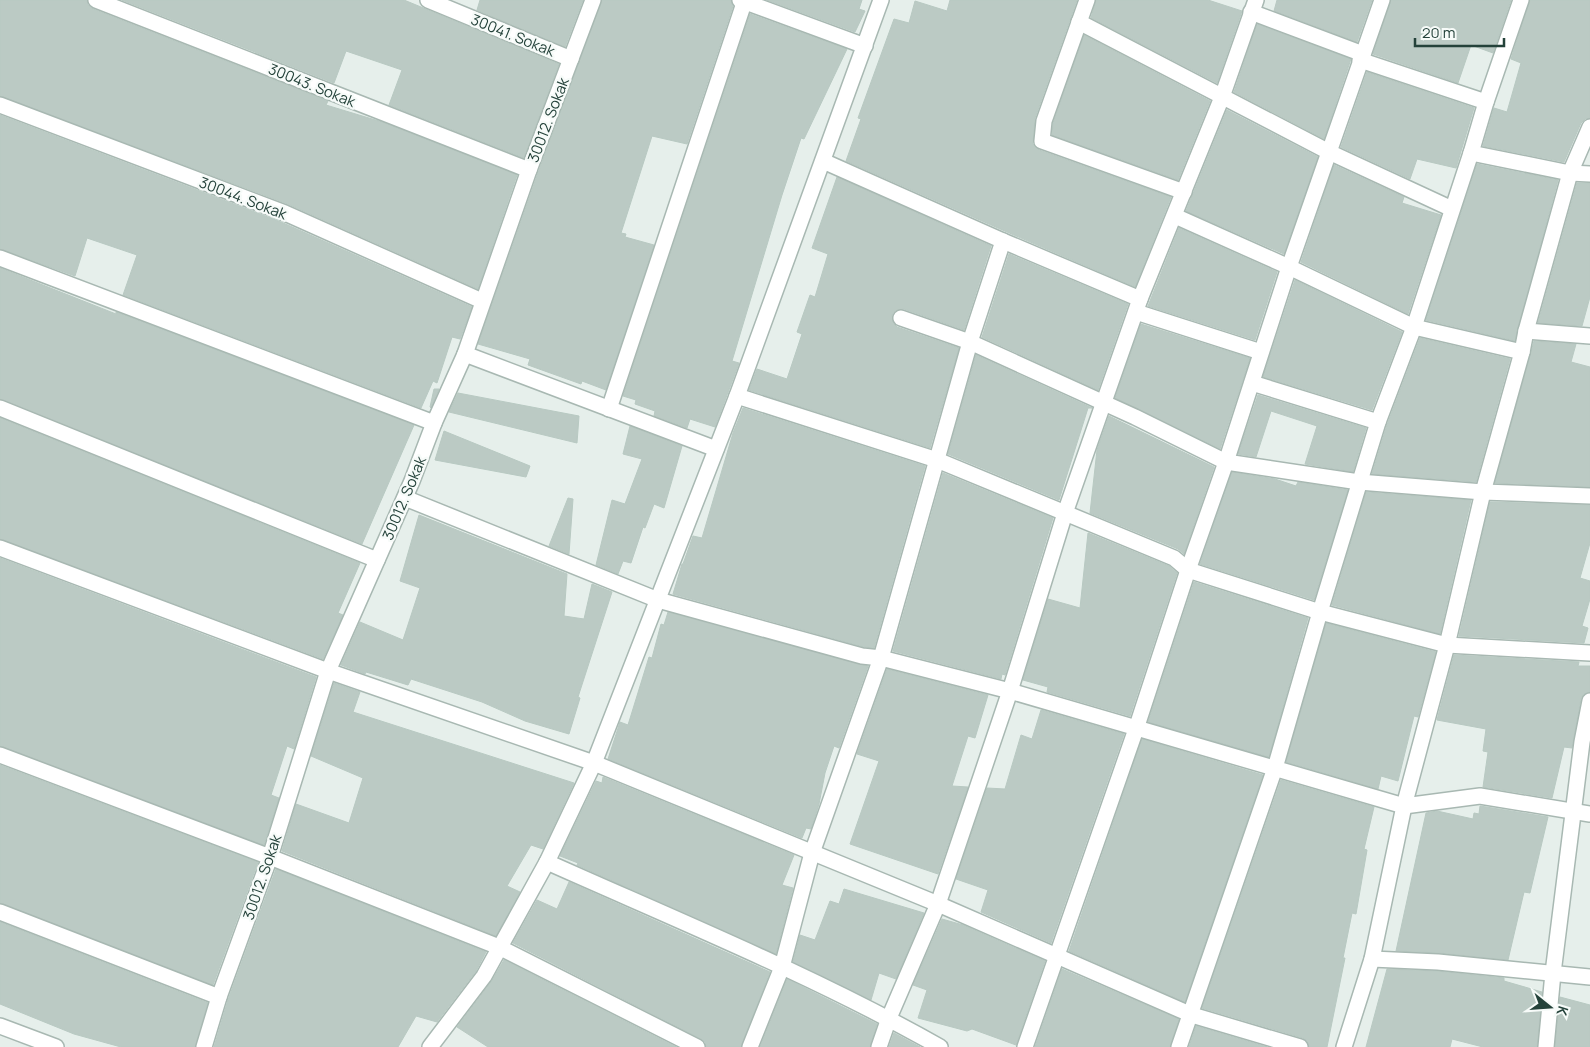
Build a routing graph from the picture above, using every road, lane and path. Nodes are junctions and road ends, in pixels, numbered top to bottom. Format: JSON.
{"nodes":[{"id":1,"x":96,"y":0,"type":"edge"},
{"id":2,"x":428,"y":0,"type":"edge"},
{"id":3,"x":592,"y":0,"type":"edge"},
{"id":4,"x":881,"y":0,"type":"edge"},
{"id":5,"x":1087,"y":0,"type":"edge"},
{"id":6,"x":1382,"y":0,"type":"edge"},
{"id":7,"x":1521,"y":0,"type":"edge"},
{"id":8,"x":743,"y":1,"type":"edge"},
{"id":9,"x":1254,"y":6,"type":"edge"},
{"id":10,"x":1080,"y":22,"type":"junction"},
{"id":11,"x":865,"y":46,"type":"junction"},
{"id":12,"x":1361,"y":57,"type":"junction"},
{"id":13,"x":571,"y":59,"type":"junction"},
{"id":14,"x":1222,"y":97,"type":"junction"},
{"id":15,"x":1486,"y":102,"type":"junction"},
{"id":16,"x":0,"y":105,"type":"edge"},
{"id":17,"x":1590,"y":126,"type":"edge"},
{"id":18,"x":1329,"y":152,"type":"junction"},
{"id":19,"x":1471,"y":153,"type":"junction"},
{"id":20,"x":823,"y":161,"type":"junction"},
{"id":21,"x":528,"y":170,"type":"junction"},
{"id":22,"x":1570,"y":173,"type":"junction"},
{"id":23,"x":1590,"y":174,"type":"edge"},
{"id":24,"x":1184,"y":192,"type":"junction"},
{"id":25,"x":1452,"y":209,"type":"junction"},
{"id":26,"x":1175,"y":216,"type":"junction"},
{"id":27,"x":1003,"y":241,"type":"junction"},
{"id":28,"x":0,"y":258,"type":"edge"},
{"id":29,"x":1288,"y":267,"type":"junction"},
{"id":30,"x":482,"y":301,"type":"junction"},
{"id":31,"x":1138,"y":306,"type":"junction"},
{"id":32,"x":902,"y":318,"type":"dead end"},
{"id":33,"x":1414,"y":327,"type":"junction"},
{"id":34,"x":1526,"y":331,"type":"junction"},
{"id":35,"x":1590,"y":336,"type":"edge"},
{"id":36,"x":970,"y":342,"type":"junction"},
{"id":37,"x":1261,"y":352,"type":"junction"},
{"id":38,"x":1522,"y":352,"type":"junction"},
{"id":39,"x":465,"y":354,"type":"junction"},
{"id":40,"x":1252,"y":383,"type":"junction"},
{"id":41,"x":737,"y":396,"type":"junction"},
{"id":42,"x":1104,"y":404,"type":"junction"},
{"id":43,"x":0,"y":408,"type":"edge"},
{"id":44,"x":609,"y":409,"type":"junction"},
{"id":45,"x":1378,"y":422,"type":"junction"},
{"id":46,"x":434,"y":423,"type":"junction"},
{"id":47,"x":716,"y":449,"type":"junction"},
{"id":48,"x":937,"y":460,"type":"junction"},
{"id":49,"x":1226,"y":462,"type":"junction"},
{"id":50,"x":1359,"y":482,"type":"junction"},
{"id":51,"x":1484,"y":492,"type":"junction"},
{"id":52,"x":1590,"y":496,"type":"edge"},
{"id":53,"x":405,"y":498,"type":"junction"},
{"id":54,"x":1065,"y":513,"type":"junction"},
{"id":55,"x":0,"y":548,"type":"edge"},
{"id":56,"x":377,"y":560,"type":"junction"},
{"id":57,"x":1188,"y":570,"type":"junction"},
{"id":58,"x":658,"y":600,"type":"junction"},
{"id":59,"x":1320,"y":612,"type":"junction"},
{"id":60,"x":1446,"y":645,"type":"junction"},
{"id":61,"x":1590,"y":653,"type":"edge"},
{"id":62,"x":881,"y":658,"type":"junction"},
{"id":63,"x":328,"y":671,"type":"junction"},
{"id":64,"x":1010,"y":690,"type":"junction"},
{"id":65,"x":1590,"y":701,"type":"edge"},
{"id":66,"x":1136,"y":728,"type":"junction"},
{"id":67,"x":0,"y":755,"type":"edge"},
{"id":68,"x":594,"y":763,"type":"junction"},
{"id":69,"x":1275,"y":768,"type":"junction"},
{"id":70,"x":1404,"y":806,"type":"junction"},
{"id":71,"x":1574,"y":812,"type":"junction"},
{"id":72,"x":1590,"y":814,"type":"edge"},
{"id":73,"x":812,"y":853,"type":"junction"},
{"id":74,"x":270,"y":857,"type":"junction"},
{"id":75,"x":547,"y":862,"type":"junction"},
{"id":76,"x":938,"y":904,"type":"junction"},
{"id":77,"x":0,"y":912,"type":"edge"},
{"id":78,"x":499,"y":947,"type":"junction"},
{"id":79,"x":1057,"y":955,"type":"junction"},
{"id":80,"x":1372,"y":959,"type":"junction"},
{"id":81,"x":782,"y":968,"type":"junction"},
{"id":82,"x":1553,"y":973,"type":"junction"},
{"id":83,"x":1590,"y":977,"type":"edge"},
{"id":84,"x":219,"y":997,"type":"junction"},
{"id":85,"x":1192,"y":1015,"type":"junction"},
{"id":86,"x":889,"y":1018,"type":"junction"},
{"id":87,"x":0,"y":1026,"type":"edge"},
{"id":88,"x":56,"y":1047,"type":"edge"},
{"id":89,"x":204,"y":1047,"type":"edge"},
{"id":90,"x":430,"y":1047,"type":"edge"},
{"id":91,"x":697,"y":1047,"type":"edge"},
{"id":92,"x":750,"y":1047,"type":"edge"},
{"id":93,"x":879,"y":1047,"type":"edge"},
{"id":94,"x":940,"y":1047,"type":"edge"},
{"id":95,"x":1025,"y":1047,"type":"edge"},
{"id":96,"x":1179,"y":1047,"type":"edge"},
{"id":97,"x":1300,"y":1047,"type":"edge"},
{"id":98,"x":1344,"y":1047,"type":"edge"},
{"id":99,"x":1546,"y":1047,"type":"edge"}],
"edges":[{"from":1,"to":21,"type":"street","name":"30043. Sokak"},
{"from":2,"to":13,"type":"street","name":"30041. Sokak"},
{"from":3,"to":13,"type":"street","name":"30012. Sokak"},
{"from":4,"to":11,"type":"street"},
{"from":5,"to":10,"type":"street"},
{"from":6,"to":12,"type":"street"},
{"from":7,"to":15,"type":"street"},
{"from":8,"to":11,"type":"street"},
{"from":8,"to":44,"type":"street"},
{"from":9,"to":12,"type":"street"},
{"from":9,"to":14,"type":"street"},
{"from":10,"to":14,"type":"street"},
{"from":10,"to":24,"type":"street"},
{"from":11,"to":20,"type":"street"},
{"from":12,"to":15,"type":"street"},
{"from":12,"to":18,"type":"street"},
{"from":13,"to":21,"type":"street","name":"30012. Sokak"},
{"from":14,"to":18,"type":"street"},
{"from":14,"to":24,"type":"street"},
{"from":15,"to":19,"type":"street"},
{"from":16,"to":30,"type":"street","name":"30044. Sokak"},
{"from":17,"to":22,"type":"street"},
{"from":18,"to":25,"type":"street"},
{"from":18,"to":29,"type":"street"},
{"from":19,"to":22,"type":"street"},
{"from":19,"to":25,"type":"street"},
{"from":20,"to":27,"type":"street"},
{"from":20,"to":41,"type":"street"},
{"from":21,"to":30,"type":"street","name":"30012. Sokak"},
{"from":22,"to":23,"type":"street"},
{"from":22,"to":34,"type":"street"},
{"from":24,"to":26,"type":"street"},
{"from":25,"to":33,"type":"street"},
{"from":26,"to":29,"type":"street"},
{"from":26,"to":31,"type":"street"},
{"from":27,"to":31,"type":"street"},
{"from":27,"to":36,"type":"street"},
{"from":28,"to":46,"type":"street"},
{"from":29,"to":33,"type":"street"},
{"from":29,"to":37,"type":"street"},
{"from":30,"to":39,"type":"street","name":"30012. Sokak"},
{"from":31,"to":37,"type":"street"},
{"from":31,"to":42,"type":"street"},
{"from":32,"to":36,"type":"street"},
{"from":33,"to":38,"type":"street"},
{"from":33,"to":45,"type":"street"},
{"from":34,"to":35,"type":"street"},
{"from":34,"to":38,"type":"street"},
{"from":36,"to":42,"type":"street"},
{"from":36,"to":48,"type":"street"},
{"from":37,"to":40,"type":"street"},
{"from":38,"to":51,"type":"street"},
{"from":39,"to":44,"type":"street"},
{"from":39,"to":46,"type":"street","name":"30012. Sokak"},
{"from":40,"to":45,"type":"street"},
{"from":40,"to":49,"type":"street"},
{"from":41,"to":47,"type":"street"},
{"from":41,"to":48,"type":"street"},
{"from":42,"to":49,"type":"street"},
{"from":42,"to":54,"type":"street"},
{"from":43,"to":56,"type":"street"},
{"from":44,"to":47,"type":"street"},
{"from":45,"to":50,"type":"street"},
{"from":46,"to":53,"type":"street","name":"30012. Sokak"},
{"from":47,"to":58,"type":"street"},
{"from":48,"to":54,"type":"street"},
{"from":48,"to":62,"type":"street"},
{"from":49,"to":50,"type":"street"},
{"from":49,"to":57,"type":"street"},
{"from":50,"to":51,"type":"street"},
{"from":50,"to":59,"type":"street"},
{"from":51,"to":52,"type":"street"},
{"from":51,"to":60,"type":"street"},
{"from":53,"to":56,"type":"street","name":"30012. Sokak"},
{"from":53,"to":58,"type":"street"},
{"from":54,"to":57,"type":"street"},
{"from":54,"to":64,"type":"street"},
{"from":55,"to":63,"type":"street"},
{"from":56,"to":63,"type":"street","name":"30012. Sokak"},
{"from":57,"to":59,"type":"street"},
{"from":57,"to":66,"type":"street"},
{"from":58,"to":62,"type":"street"},
{"from":58,"to":68,"type":"street"},
{"from":59,"to":60,"type":"street"},
{"from":59,"to":69,"type":"street"},
{"from":60,"to":61,"type":"street"},
{"from":60,"to":70,"type":"street"},
{"from":62,"to":64,"type":"street"},
{"from":62,"to":73,"type":"street"},
{"from":63,"to":68,"type":"street"},
{"from":63,"to":74,"type":"street","name":"30012. Sokak"},
{"from":64,"to":66,"type":"street"},
{"from":64,"to":76,"type":"street"},
{"from":65,"to":71,"type":"street"},
{"from":66,"to":69,"type":"street"},
{"from":66,"to":79,"type":"street"},
{"from":67,"to":74,"type":"street"},
{"from":68,"to":73,"type":"street"},
{"from":68,"to":75,"type":"street"},
{"from":69,"to":70,"type":"street"},
{"from":69,"to":85,"type":"street"},
{"from":70,"to":71,"type":"street"},
{"from":70,"to":80,"type":"street"},
{"from":71,"to":72,"type":"street"},
{"from":71,"to":82,"type":"street"},
{"from":73,"to":76,"type":"street"},
{"from":73,"to":81,"type":"street"},
{"from":74,"to":78,"type":"street"},
{"from":74,"to":84,"type":"street","name":"30012. Sokak"},
{"from":75,"to":78,"type":"street"},
{"from":75,"to":81,"type":"street"},
{"from":76,"to":79,"type":"street"},
{"from":76,"to":86,"type":"street"},
{"from":77,"to":84,"type":"street"},
{"from":78,"to":90,"type":"street"},
{"from":78,"to":91,"type":"street"},
{"from":79,"to":85,"type":"street"},
{"from":79,"to":95,"type":"street"},
{"from":80,"to":82,"type":"street"},
{"from":80,"to":98,"type":"street"},
{"from":81,"to":86,"type":"street"},
{"from":81,"to":92,"type":"street"},
{"from":82,"to":83,"type":"street"},
{"from":82,"to":99,"type":"street"},
{"from":84,"to":89,"type":"street","name":"30012. Sokak"},
{"from":85,"to":96,"type":"street"},
{"from":85,"to":97,"type":"street"},
{"from":86,"to":93,"type":"street"},
{"from":86,"to":94,"type":"street"},
{"from":87,"to":88,"type":"street"}]}
